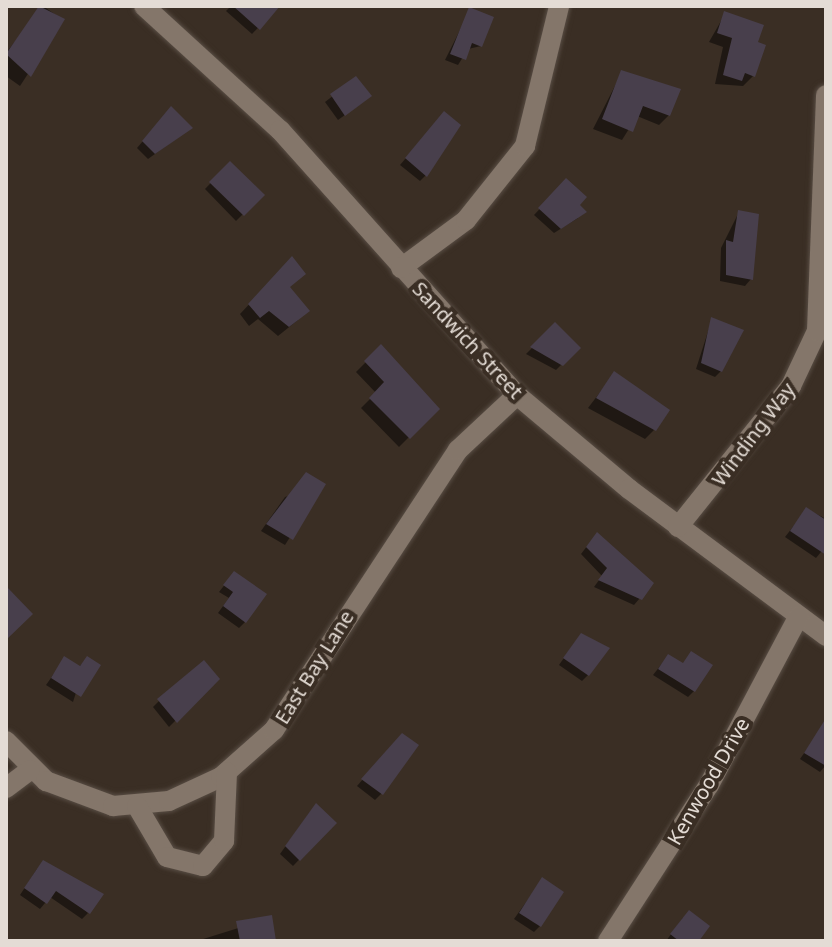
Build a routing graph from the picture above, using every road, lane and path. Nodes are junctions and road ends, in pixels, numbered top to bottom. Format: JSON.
{"nodes":[{"id":1,"x":144,"y":6,"type":"edge"},
{"id":2,"x":559,"y":6,"type":"edge"},
{"id":3,"x":826,"y":95,"type":"edge"},
{"id":4,"x":401,"y":268,"type":"junction"},
{"id":5,"x":517,"y":395,"type":"junction"},
{"id":6,"x":678,"y":527,"type":"junction"},
{"id":7,"x":799,"y":616,"type":"junction"},
{"id":8,"x":826,"y":636,"type":"edge"},
{"id":9,"x":6,"y":741,"type":"edge"},
{"id":10,"x":30,"y":770,"type":"junction"},
{"id":11,"x":227,"y":772,"type":"junction"},
{"id":12,"x":6,"y":788,"type":"edge"},
{"id":13,"x":137,"y":806,"type":"junction"},
{"id":14,"x":608,"y":941,"type":"edge"}],
"edges":[{"from":1,"to":4,"type":"street","name":"Sandwich Street"},
{"from":2,"to":4,"type":"street"},
{"from":3,"to":6,"type":"street","name":"Winding Way"},
{"from":4,"to":5,"type":"street","name":"Sandwich Street"},
{"from":5,"to":6,"type":"street","name":"Sandwich Street"},
{"from":5,"to":11,"type":"street","name":"East Bay Lane"},
{"from":6,"to":7,"type":"street","name":"Sandwich Street"},
{"from":7,"to":8,"type":"street","name":"Sandwich Street"},
{"from":7,"to":14,"type":"street","name":"Kenwood Drive"},
{"from":9,"to":10,"type":"street","name":"East Bay Lane"},
{"from":10,"to":12,"type":"street"},
{"from":10,"to":13,"type":"street","name":"East Bay Lane"},
{"from":11,"to":13,"type":"street","name":"East Bay Lane"},
{"from":11,"to":13,"type":"street"}]}
